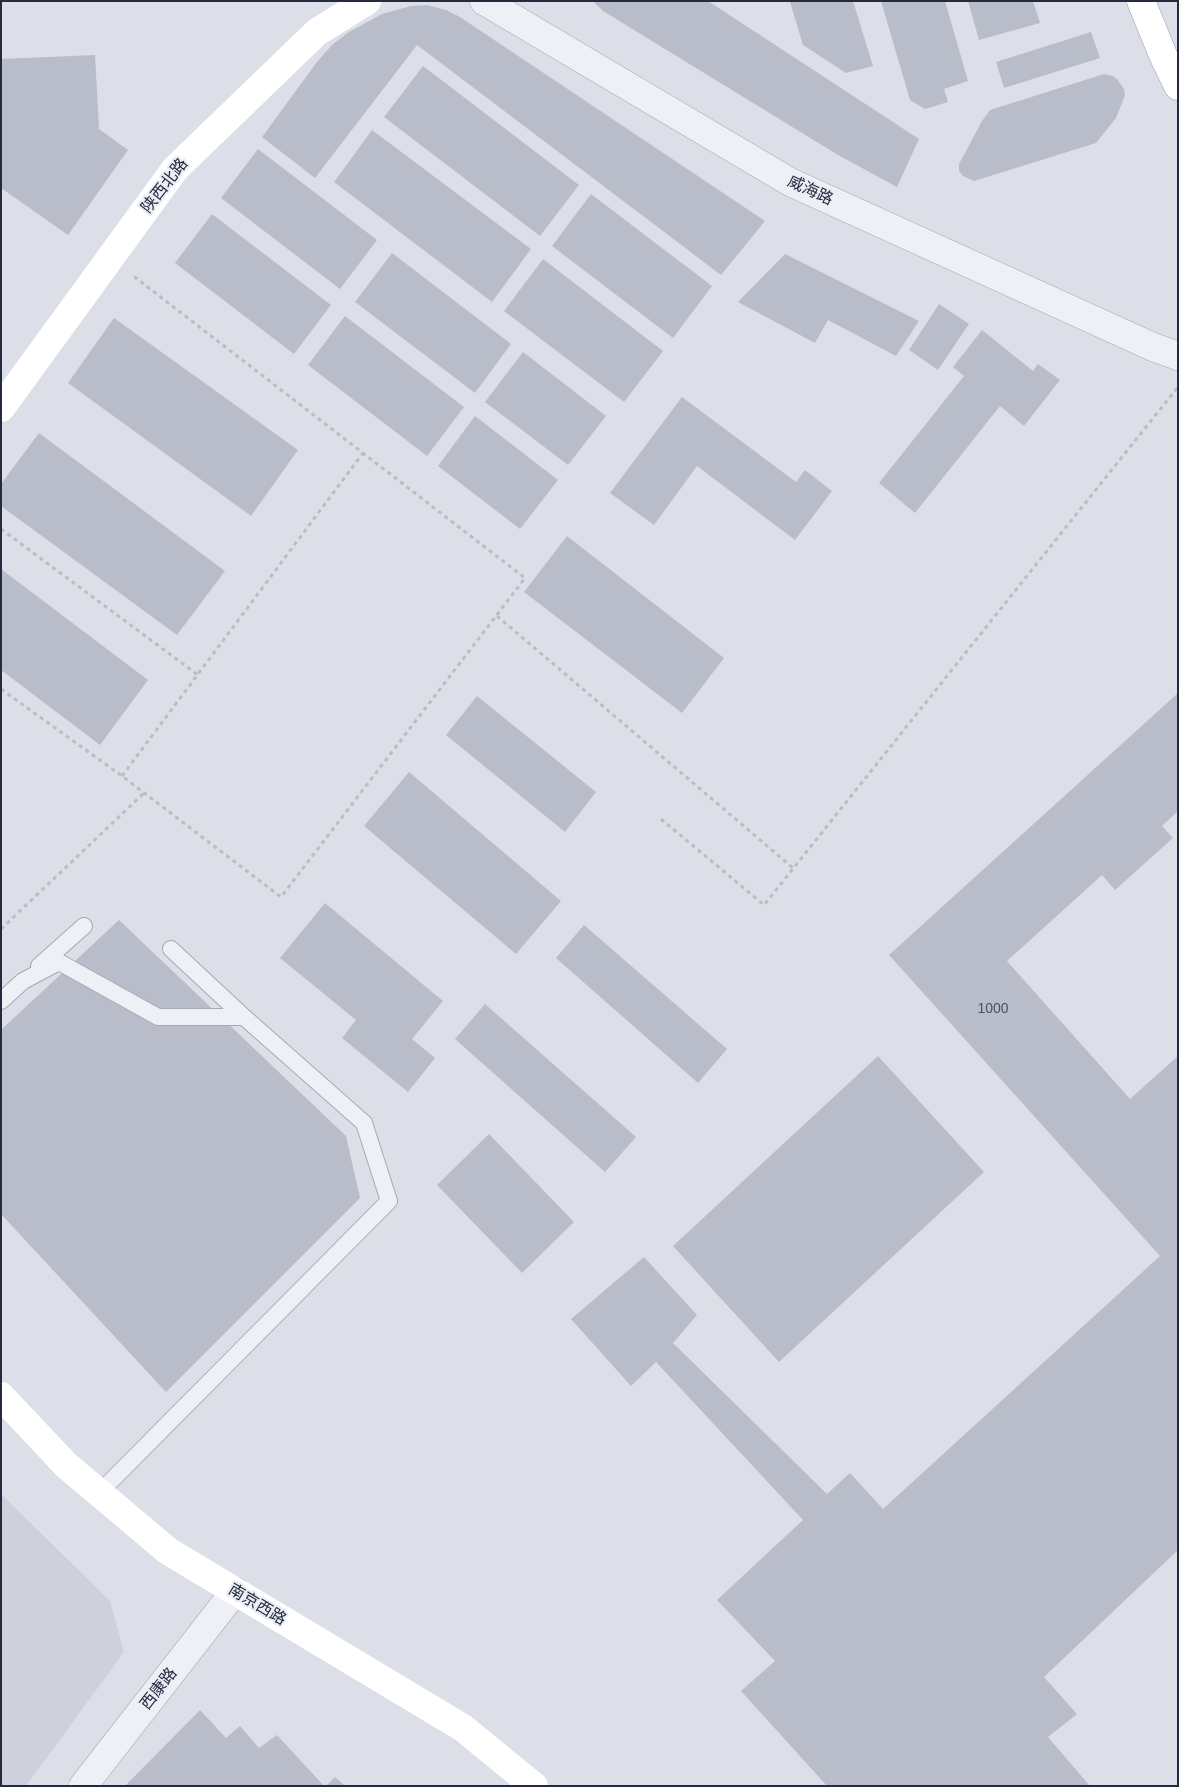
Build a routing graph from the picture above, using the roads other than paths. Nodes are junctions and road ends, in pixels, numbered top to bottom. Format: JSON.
{"nodes":[{"id":1,"x":367,"y":1,"type":"edge"},
{"id":2,"x":484,"y":1,"type":"edge"},
{"id":3,"x":1141,"y":1,"type":"edge"},
{"id":4,"x":1178,"y":86,"type":"edge"},
{"id":5,"x":1170,"y":347,"type":"edge"},
{"id":6,"x":1,"y":408,"type":"edge"},
{"id":7,"x":84,"y":926,"type":"dead end"},
{"id":8,"x":171,"y":949,"type":"dead end"},
{"id":9,"x":23,"y":981,"type":"junction"},
{"id":10,"x":1,"y":1001,"type":"edge"},
{"id":11,"x":244,"y":1018,"type":"junction"},
{"id":12,"x":1,"y":1396,"type":"edge"},
{"id":13,"x":99,"y":1493,"type":"junction"},
{"id":14,"x":235,"y":1592,"type":"junction"},
{"id":15,"x":83,"y":1786,"type":"edge"},
{"id":16,"x":534,"y":1786,"type":"edge"}],
"edges":[{"from":1,"to":6,"type":"main road","name":"陕西北路"},
{"from":2,"to":5,"type":"street","name":"威海路"},
{"from":3,"to":4,"type":"main road"},
{"from":7,"to":9,"type":"lane"},
{"from":8,"to":11,"type":"lane"},
{"from":9,"to":10,"type":"lane"},
{"from":9,"to":11,"type":"lane"},
{"from":11,"to":13,"type":"lane"},
{"from":12,"to":13,"type":"main road","name":"南京西路"},
{"from":13,"to":14,"type":"main road","name":"南京西路"},
{"from":14,"to":15,"type":"street","name":"西康路"},
{"from":14,"to":16,"type":"main road","name":"南京西路"}]}
